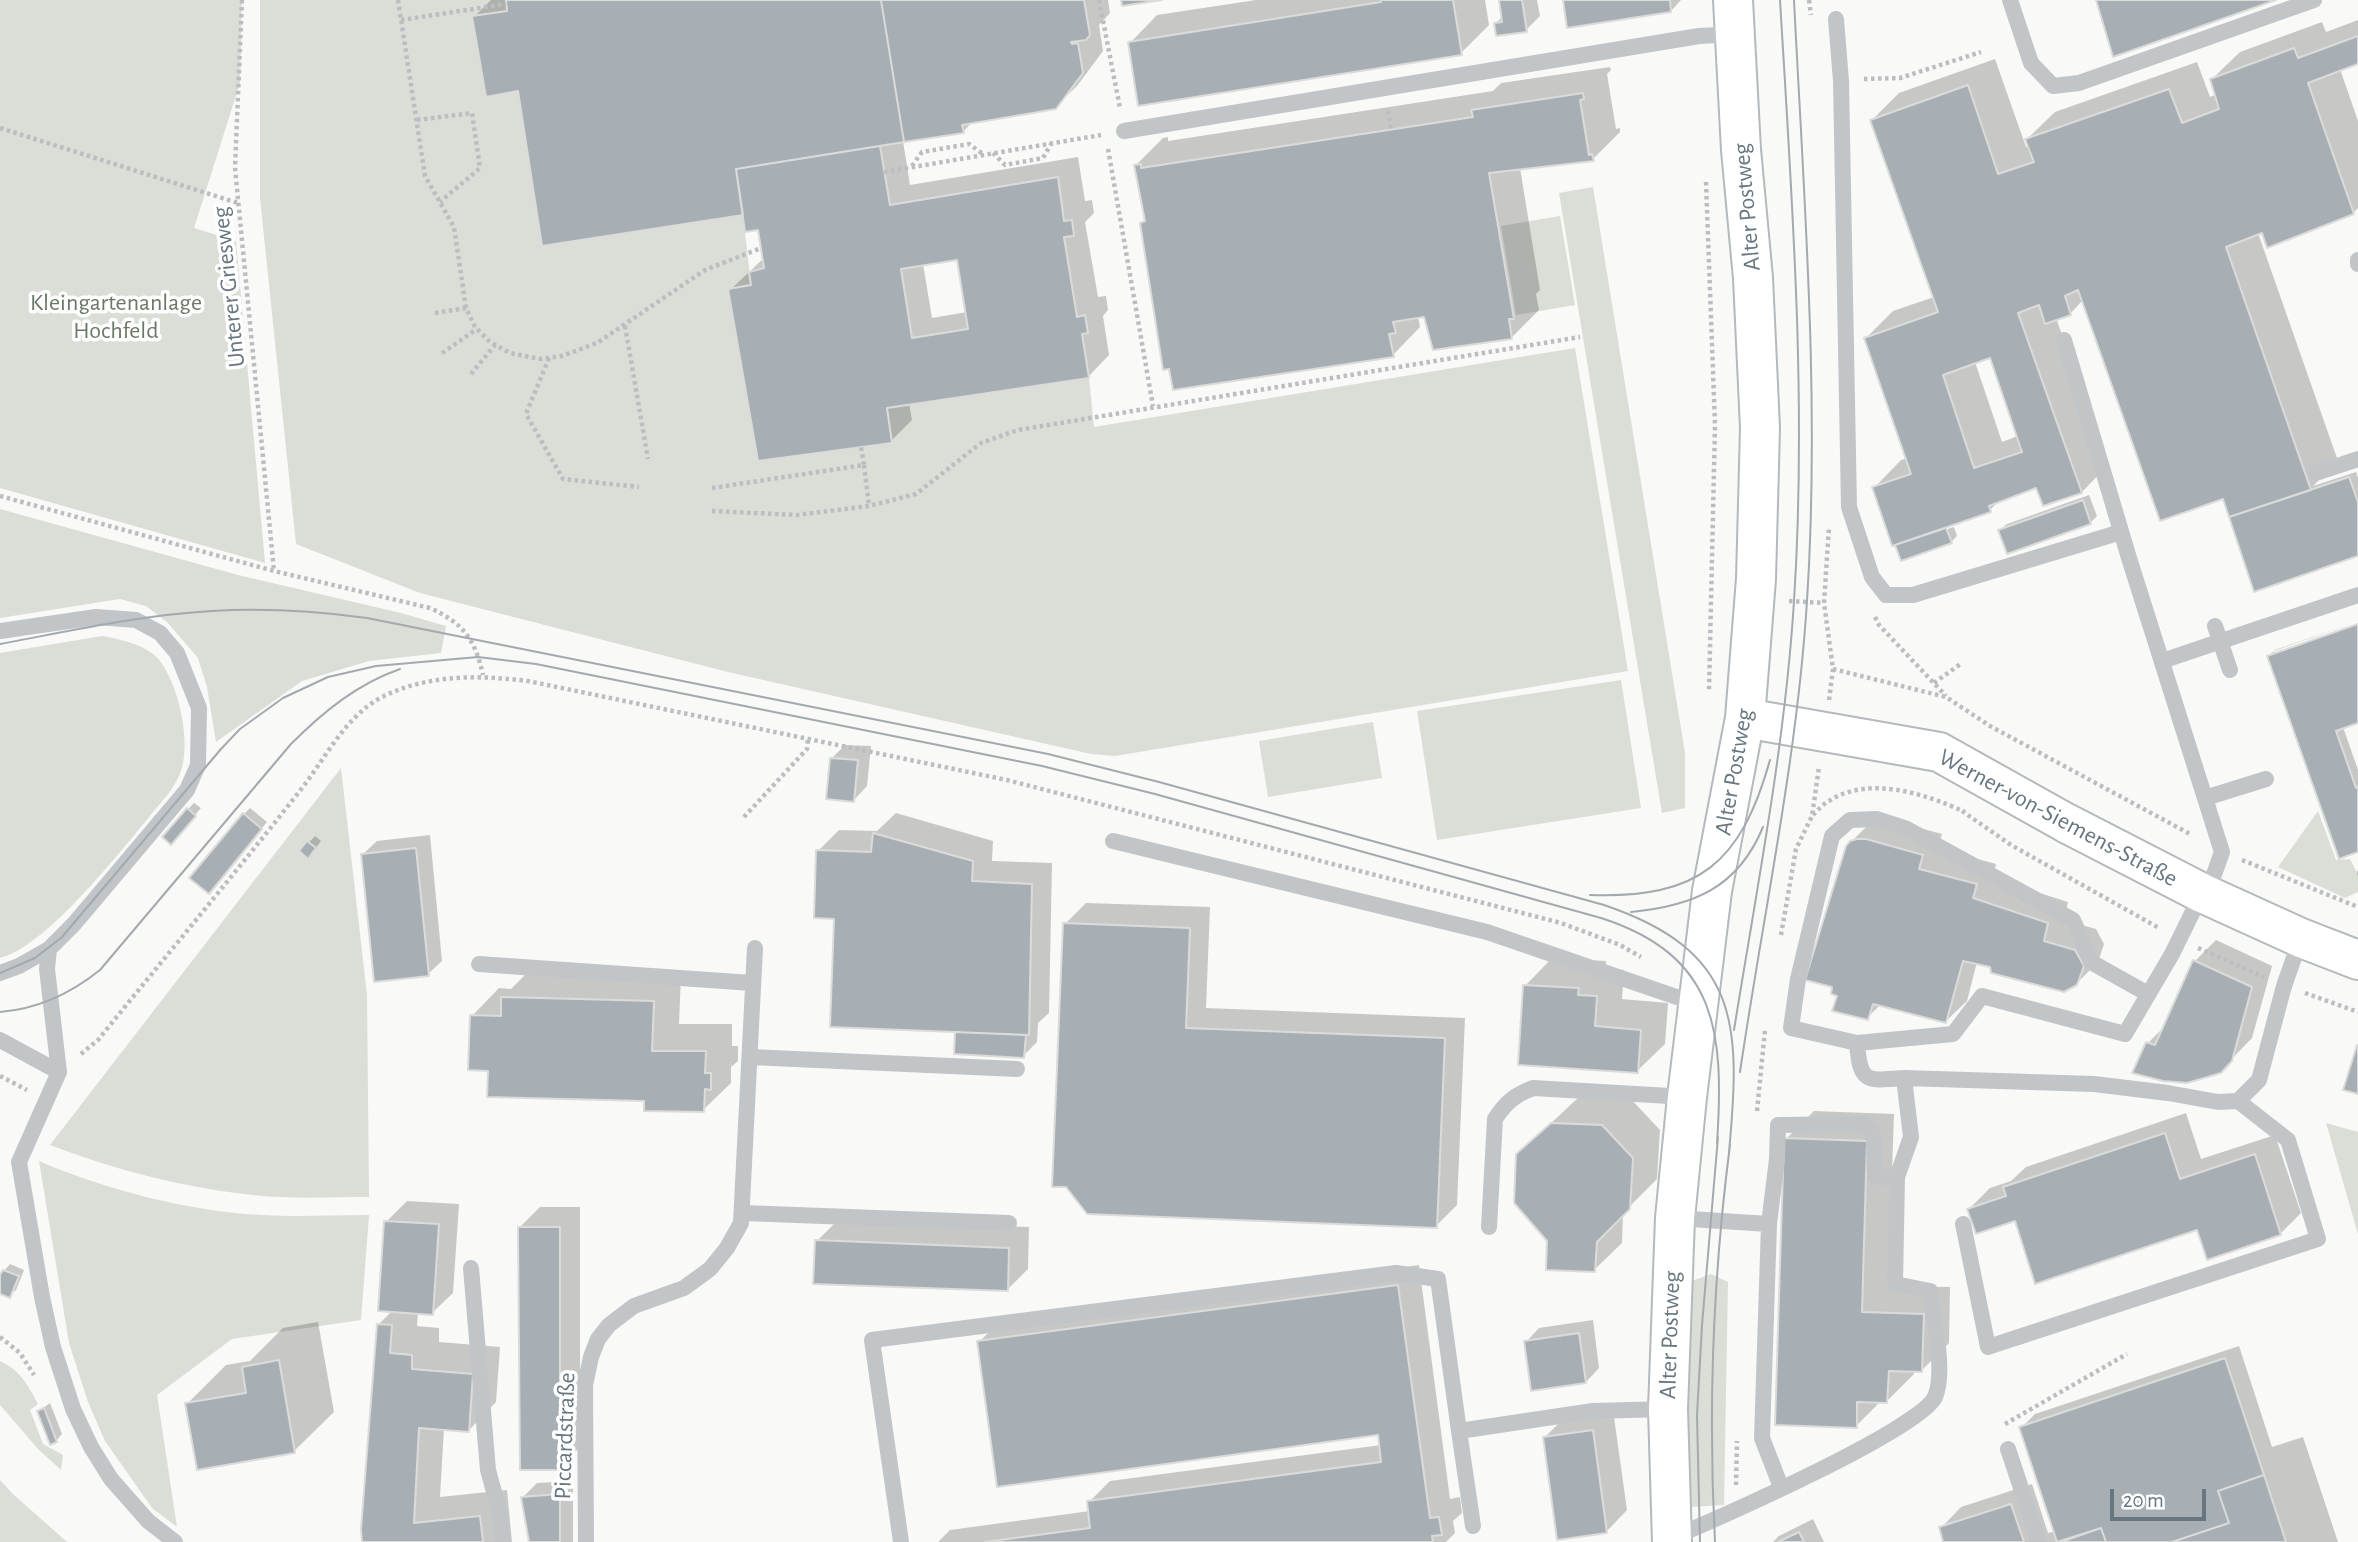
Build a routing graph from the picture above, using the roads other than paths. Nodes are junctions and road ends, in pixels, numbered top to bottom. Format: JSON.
{"nodes":[{"id":1,"x":2010,"y":0,"type":"edge"},
{"id":2,"x":2314,"y":0,"type":"edge"},
{"id":3,"x":1735,"y":17,"type":"edge"},
{"id":4,"x":1836,"y":19,"type":"dead end"},
{"id":5,"x":1124,"y":131,"type":"road end"},
{"id":6,"x":2064,"y":340,"type":"dead end"},
{"id":7,"x":2358,"y":459,"type":"edge"},
{"id":8,"x":2316,"y":473,"type":"dead end"},
{"id":9,"x":2121,"y":532,"type":"junction"},
{"id":10,"x":2358,"y":595,"type":"edge"},
{"id":11,"x":0,"y":631,"type":"edge"},
{"id":12,"x":2218,"y":634,"type":"junction"},
{"id":13,"x":2230,"y":670,"type":"dead end"},
{"id":14,"x":2160,"y":672,"type":"junction"},
{"id":15,"x":1745,"y":718,"type":"junction"},
{"id":16,"x":2266,"y":779,"type":"dead end"},
{"id":17,"x":2205,"y":799,"type":"junction"},
{"id":18,"x":1113,"y":841,"type":"dead end"},
{"id":19,"x":2205,"y":894,"type":"junction"},
{"id":20,"x":2301,"y":939,"type":"junction"},
{"id":21,"x":755,"y":948,"type":"dead end"},
{"id":22,"x":49,"y":949,"type":"junction"},
{"id":23,"x":2358,"y":960,"type":"edge"},
{"id":24,"x":478,"y":964,"type":"dead end"},
{"id":25,"x":0,"y":974,"type":"edge"},
{"id":26,"x":752,"y":983,"type":"junction"},
{"id":27,"x":2148,"y":994,"type":"junction"},
{"id":28,"x":1698,"y":1004,"type":"junction"},
{"id":29,"x":0,"y":1040,"type":"edge"},
{"id":30,"x":1857,"y":1043,"type":"junction"},
{"id":31,"x":750,"y":1064,"type":"junction"},
{"id":32,"x":1017,"y":1069,"type":"dead end"},
{"id":33,"x":59,"y":1072,"type":"junction"},
{"id":34,"x":1904,"y":1078,"type":"junction"},
{"id":35,"x":1687,"y":1097,"type":"junction"},
{"id":36,"x":2238,"y":1101,"type":"junction"},
{"id":37,"x":1896,"y":1177,"type":"junction"},
{"id":38,"x":743,"y":1213,"type":"junction"},
{"id":39,"x":1675,"y":1218,"type":"junction"},
{"id":40,"x":1009,"y":1223,"type":"dead end"},
{"id":41,"x":1769,"y":1224,"type":"junction"},
{"id":42,"x":1963,"y":1224,"type":"dead end"},
{"id":43,"x":1489,"y":1227,"type":"dead end"},
{"id":44,"x":471,"y":1268,"type":"dead end"},
{"id":45,"x":1668,"y":1409,"type":"junction"},
{"id":46,"x":1459,"y":1431,"type":"junction"},
{"id":47,"x":2008,"y":1448,"type":"road end"},
{"id":48,"x":1781,"y":1488,"type":"junction"},
{"id":49,"x":1473,"y":1526,"type":"dead end"},
{"id":50,"x":1667,"y":1540,"type":"edge"},
{"id":51,"x":175,"y":1542,"type":"edge"},
{"id":52,"x":503,"y":1542,"type":"edge"},
{"id":53,"x":586,"y":1542,"type":"edge"},
{"id":54,"x":901,"y":1542,"type":"edge"},
{"id":55,"x":2039,"y":1542,"type":"edge"}],
"edges":[{"from":1,"to":2,"type":"lane"},
{"from":3,"to":5,"type":"lane"},
{"from":3,"to":15,"type":"street","name":"Alter Postweg"},
{"from":4,"to":9,"type":"lane"},
{"from":6,"to":9,"type":"lane"},
{"from":7,"to":8,"type":"lane"},
{"from":9,"to":14,"type":"lane"},
{"from":10,"to":12,"type":"lane"},
{"from":11,"to":22,"type":"lane"},
{"from":12,"to":13,"type":"lane"},
{"from":12,"to":14,"type":"lane"},
{"from":14,"to":17,"type":"lane"},
{"from":15,"to":19,"type":"street","name":"Werner-von-Siemens-Straße"},
{"from":15,"to":28,"type":"street","name":"Alter Postweg"},
{"from":16,"to":17,"type":"lane"},
{"from":17,"to":19,"type":"lane"},
{"from":18,"to":28,"type":"lane"},
{"from":19,"to":20,"type":"street","name":"Werner-von-Siemens-Straße"},
{"from":19,"to":27,"type":"lane"},
{"from":20,"to":23,"type":"street","name":"Werner-von-Siemens-Straße"},
{"from":20,"to":36,"type":"lane"},
{"from":21,"to":26,"type":"lane","name":"Piccardstraße"},
{"from":22,"to":25,"type":"lane"},
{"from":22,"to":33,"type":"lane"},
{"from":24,"to":26,"type":"lane"},
{"from":26,"to":31,"type":"lane","name":"Piccardstraße"},
{"from":27,"to":30,"type":"lane"},
{"from":27,"to":30,"type":"lane"},
{"from":28,"to":35,"type":"street","name":"Alter Postweg"},
{"from":29,"to":33,"type":"lane"},
{"from":30,"to":34,"type":"lane"},
{"from":31,"to":32,"type":"lane"},
{"from":31,"to":38,"type":"lane","name":"Piccardstraße"},
{"from":33,"to":51,"type":"lane"},
{"from":34,"to":36,"type":"lane"},
{"from":34,"to":37,"type":"lane"},
{"from":35,"to":39,"type":"street","name":"Alter Postweg"},
{"from":35,"to":43,"type":"lane"},
{"from":36,"to":42,"type":"lane"},
{"from":37,"to":41,"type":"lane"},
{"from":37,"to":48,"type":"lane"},
{"from":38,"to":40,"type":"lane"},
{"from":38,"to":53,"type":"lane","name":"Piccardstraße"},
{"from":39,"to":41,"type":"lane"},
{"from":39,"to":45,"type":"street","name":"Alter Postweg"},
{"from":41,"to":48,"type":"lane"},
{"from":44,"to":52,"type":"lane"},
{"from":45,"to":46,"type":"lane"},
{"from":45,"to":50,"type":"street","name":"Alter Postweg"},
{"from":46,"to":49,"type":"lane"},
{"from":46,"to":54,"type":"lane"},
{"from":47,"to":55,"type":"lane"},
{"from":48,"to":50,"type":"lane"}]}
